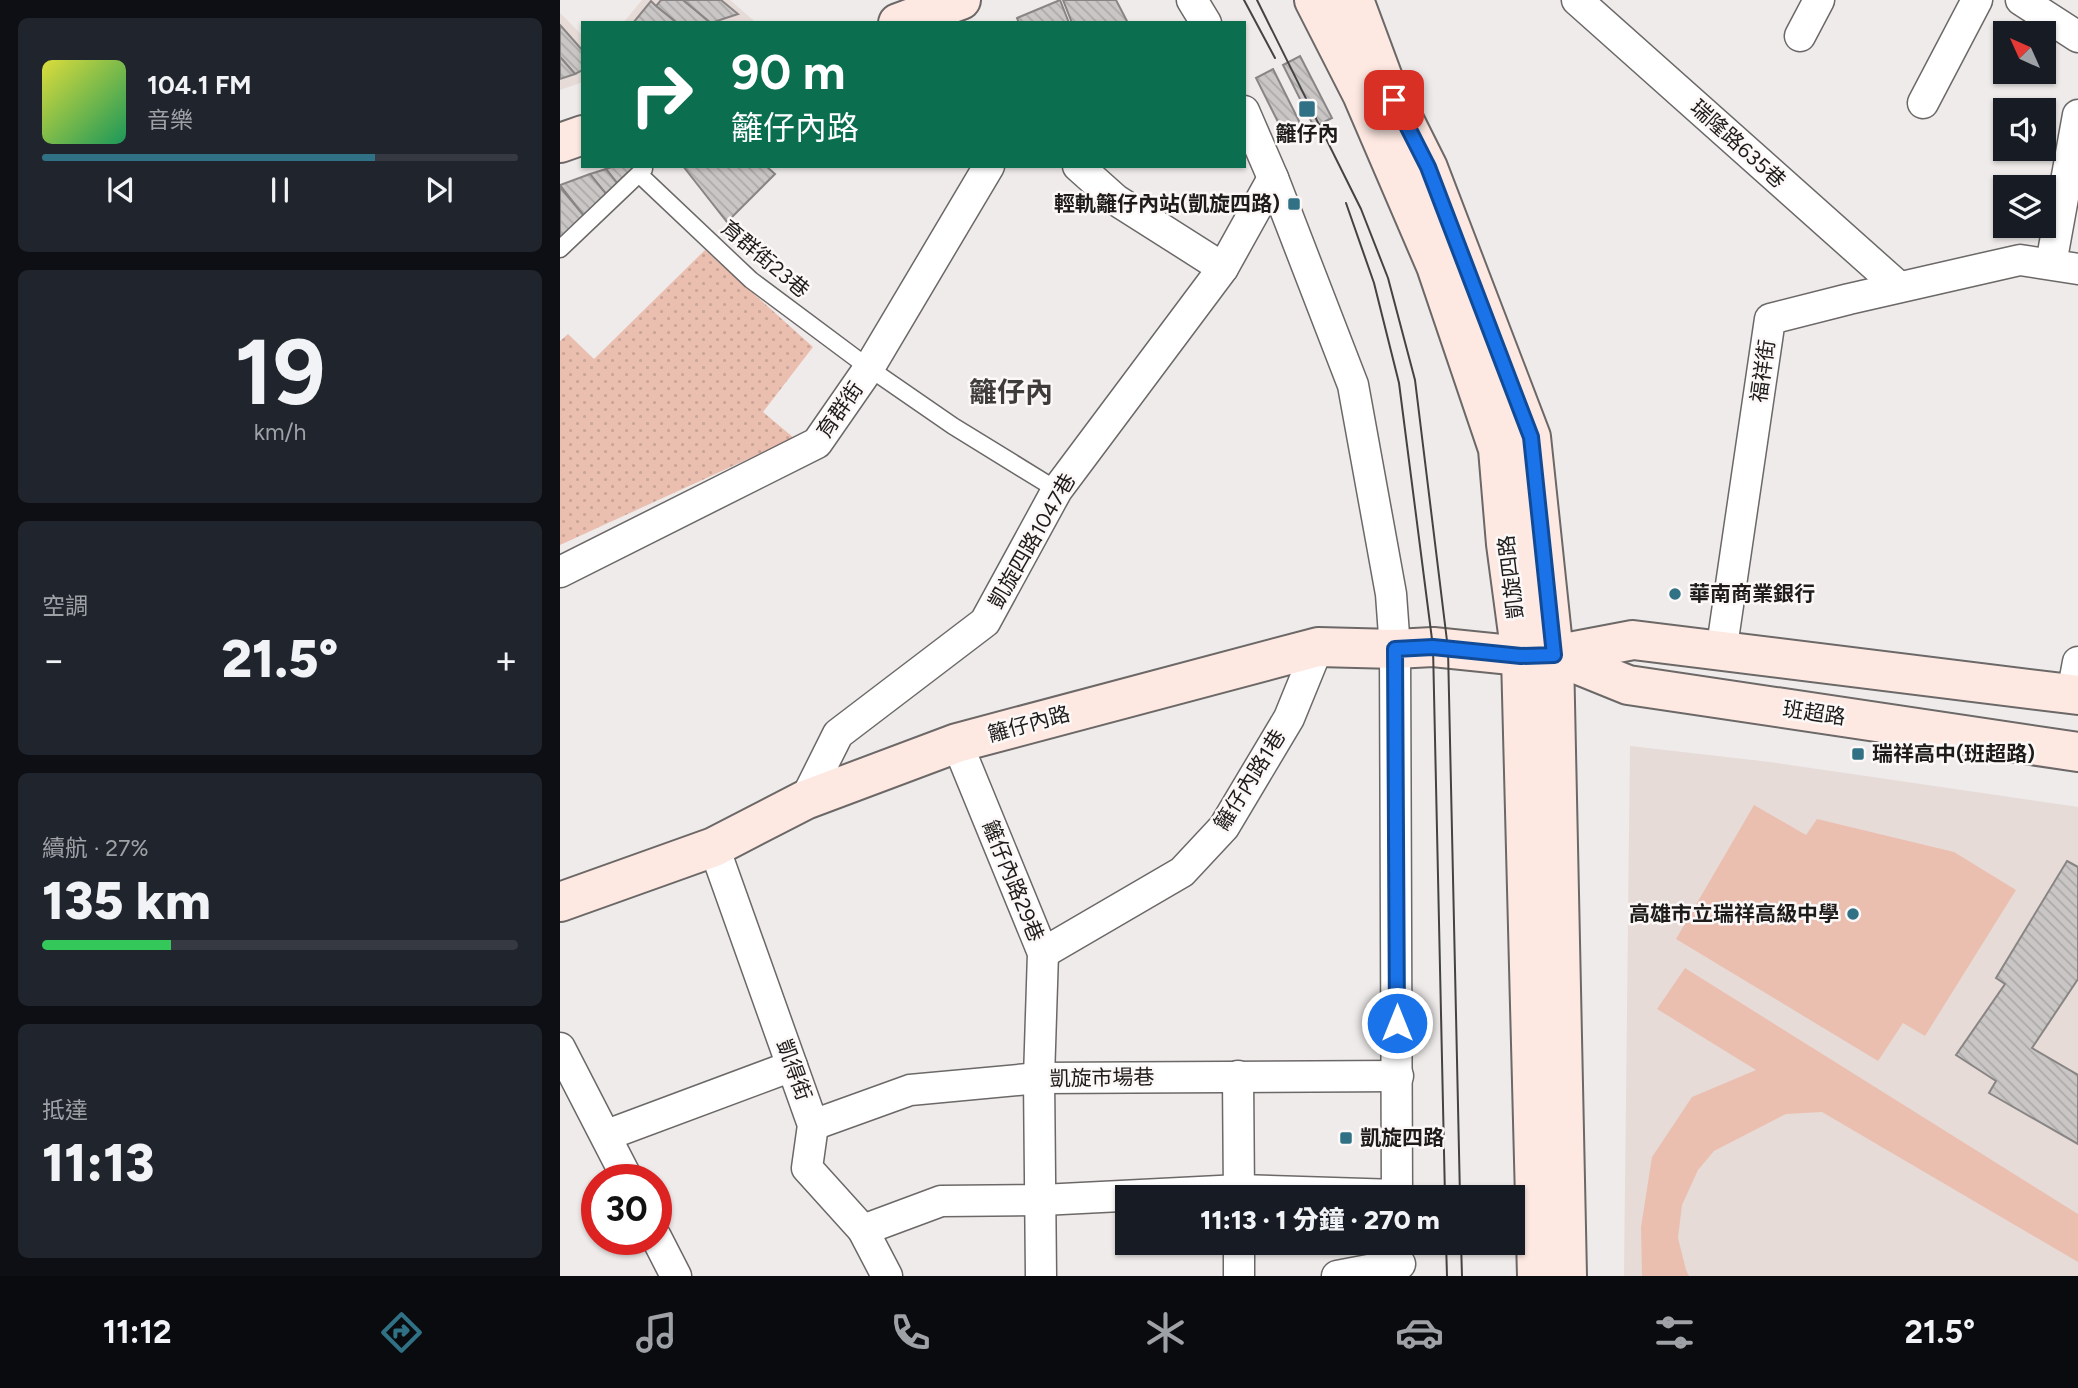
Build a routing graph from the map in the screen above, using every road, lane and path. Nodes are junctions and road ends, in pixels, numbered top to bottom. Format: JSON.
{"nodes":[{"id":1,"x":961,"y":0,"type":"edge"},
{"id":2,"x":1192,"y":0,"type":"edge"},
{"id":3,"x":1314,"y":0,"type":"edge"},
{"id":4,"x":1577,"y":0,"type":"edge"},
{"id":5,"x":1819,"y":0,"type":"edge"},
{"id":6,"x":1977,"y":0,"type":"edge"},
{"id":7,"x":2021,"y":0,"type":"edge"},
{"id":8,"x":1357,"y":3,"type":"edge"},
{"id":9,"x":911,"y":15,"type":"edge"},
{"id":10,"x":1205,"y":21,"type":"edge"},
{"id":11,"x":1800,"y":36,"type":"dead end"},
{"id":12,"x":2078,"y":37,"type":"edge"},
{"id":13,"x":1923,"y":103,"type":"dead end"},
{"id":14,"x":2078,"y":114,"type":"edge"},
{"id":15,"x":1246,"y":116,"type":"edge"},
{"id":16,"x":581,"y":136,"type":"edge"},
{"id":17,"x":560,"y":144,"type":"edge"},
{"id":18,"x":988,"y":168,"type":"edge"},
{"id":19,"x":1080,"y":168,"type":"edge"},
{"id":20,"x":643,"y":171,"type":"edge"},
{"id":21,"x":1273,"y":178,"type":"junction"},
{"id":22,"x":560,"y":249,"type":"edge"},
{"id":23,"x":2064,"y":267,"type":"edge"},
{"id":24,"x":1223,"y":268,"type":"junction"},
{"id":25,"x":1899,"y":287,"type":"junction"},
{"id":26,"x":869,"y":368,"type":"junction"},
{"id":27,"x":1056,"y":490,"type":"junction"},
{"id":28,"x":560,"y":572,"type":"edge"},
{"id":29,"x":1318,"y":647,"type":"junction"},
{"id":30,"x":1395,"y":649,"type":"junction"},
{"id":31,"x":1721,"y":653,"type":"junction"},
{"id":32,"x":1537,"y":656,"type":"junction"},
{"id":33,"x":2076,"y":683,"type":"edge"},
{"id":34,"x":957,"y":743,"type":"junction"},
{"id":35,"x":2078,"y":752,"type":"edge"},
{"id":36,"x":805,"y":800,"type":"junction"},
{"id":37,"x":714,"y":847,"type":"junction"},
{"id":38,"x":560,"y":902,"type":"edge"},
{"id":39,"x":1043,"y":953,"type":"junction"},
{"id":40,"x":560,"y":1048,"type":"edge"},
{"id":41,"x":792,"y":1066,"type":"junction"},
{"id":42,"x":1238,"y":1076,"type":"junction"},
{"id":43,"x":1398,"y":1076,"type":"junction"},
{"id":44,"x":1039,"y":1078,"type":"junction"},
{"id":45,"x":813,"y":1125,"type":"junction"},
{"id":46,"x":607,"y":1135,"type":"junction"},
{"id":47,"x":621,"y":1164,"type":"edge"},
{"id":48,"x":1238,"y":1185,"type":"edge"},
{"id":49,"x":1397,"y":1185,"type":"edge"},
{"id":50,"x":1115,"y":1198,"type":"edge"},
{"id":51,"x":1042,"y":1200,"type":"junction"},
{"id":52,"x":863,"y":1230,"type":"junction"},
{"id":53,"x":665,"y":1255,"type":"edge"},
{"id":54,"x":1239,"y":1255,"type":"edge"},
{"id":55,"x":1400,"y":1261,"type":"edge"},
{"id":56,"x":676,"y":1276,"type":"edge"},
{"id":57,"x":887,"y":1276,"type":"edge"},
{"id":58,"x":1041,"y":1276,"type":"edge"},
{"id":59,"x":1239,"y":1276,"type":"edge"},
{"id":60,"x":1338,"y":1276,"type":"edge"},
{"id":61,"x":1537,"y":1276,"type":"edge"},
{"id":62,"x":1567,"y":1276,"type":"edge"}],
"edges":[{"from":1,"to":9,"type":"street"},
{"from":2,"to":10,"type":"street"},
{"from":3,"to":32,"type":"street","name":"凱旋四路"},
{"from":4,"to":25,"type":"street","name":"瑞隆路635巷"},
{"from":5,"to":11,"type":"street"},
{"from":6,"to":13,"type":"street"},
{"from":7,"to":12,"type":"street"},
{"from":8,"to":32,"type":"street","name":"凱旋四路"},
{"from":14,"to":23,"type":"street"},
{"from":15,"to":21,"type":"street"},
{"from":16,"to":17,"type":"street"},
{"from":18,"to":26,"type":"street","name":"育群街"},
{"from":19,"to":24,"type":"street"},
{"from":20,"to":22,"type":"lane"},
{"from":20,"to":26,"type":"lane","name":"育群街23巷"},
{"from":21,"to":24,"type":"street","name":"凱旋四路1047巷"},
{"from":21,"to":30,"type":"street"},
{"from":23,"to":25,"type":"street","name":"福祥街"},
{"from":24,"to":27,"type":"street","name":"凱旋四路1047巷"},
{"from":25,"to":31,"type":"street","name":"福祥街"},
{"from":26,"to":27,"type":"lane","name":"育群街23巷"},
{"from":26,"to":28,"type":"street","name":"育群街"},
{"from":27,"to":36,"type":"street","name":"凱旋四路1047巷"},
{"from":29,"to":30,"type":"street","name":"籬仔內路"},
{"from":29,"to":34,"type":"street","name":"籬仔內路"},
{"from":29,"to":39,"type":"street","name":"籬仔內路1巷"},
{"from":30,"to":32,"type":"street","name":"籬仔內路"},
{"from":30,"to":43,"type":"street"},
{"from":31,"to":32,"type":"street"},
{"from":31,"to":33,"type":"street"},
{"from":32,"to":35,"type":"street","name":"班超路"},
{"from":32,"to":61,"type":"street","name":"凱旋四路"},
{"from":32,"to":62,"type":"street","name":"凱旋四路"},
{"from":34,"to":36,"type":"street","name":"籬仔內路"},
{"from":34,"to":39,"type":"street","name":"籬仔內路29巷"},
{"from":36,"to":37,"type":"street","name":"籬仔內路"},
{"from":37,"to":38,"type":"street","name":"籬仔內路"},
{"from":37,"to":41,"type":"street","name":"凱得街"},
{"from":39,"to":44,"type":"street","name":"籬仔內路29巷"},
{"from":40,"to":46,"type":"street"},
{"from":41,"to":45,"type":"street","name":"凱得街"},
{"from":41,"to":46,"type":"street"},
{"from":42,"to":43,"type":"street","name":"凱旋市場巷"},
{"from":42,"to":44,"type":"street","name":"凱旋市場巷"},
{"from":42,"to":48,"type":"street"},
{"from":43,"to":49,"type":"street"},
{"from":44,"to":45,"type":"street","name":"凱旋市場巷"},
{"from":44,"to":51,"type":"street","name":"籬仔內路29巷"},
{"from":45,"to":52,"type":"street","name":"凱得街"},
{"from":46,"to":47,"type":"street"},
{"from":50,"to":51,"type":"street"},
{"from":51,"to":52,"type":"street"},
{"from":51,"to":58,"type":"street","name":"籬仔內路29巷"},
{"from":52,"to":57,"type":"street","name":"凱得街"},
{"from":53,"to":56,"type":"street"},
{"from":54,"to":59,"type":"street"},
{"from":55,"to":60,"type":"street"}]}
